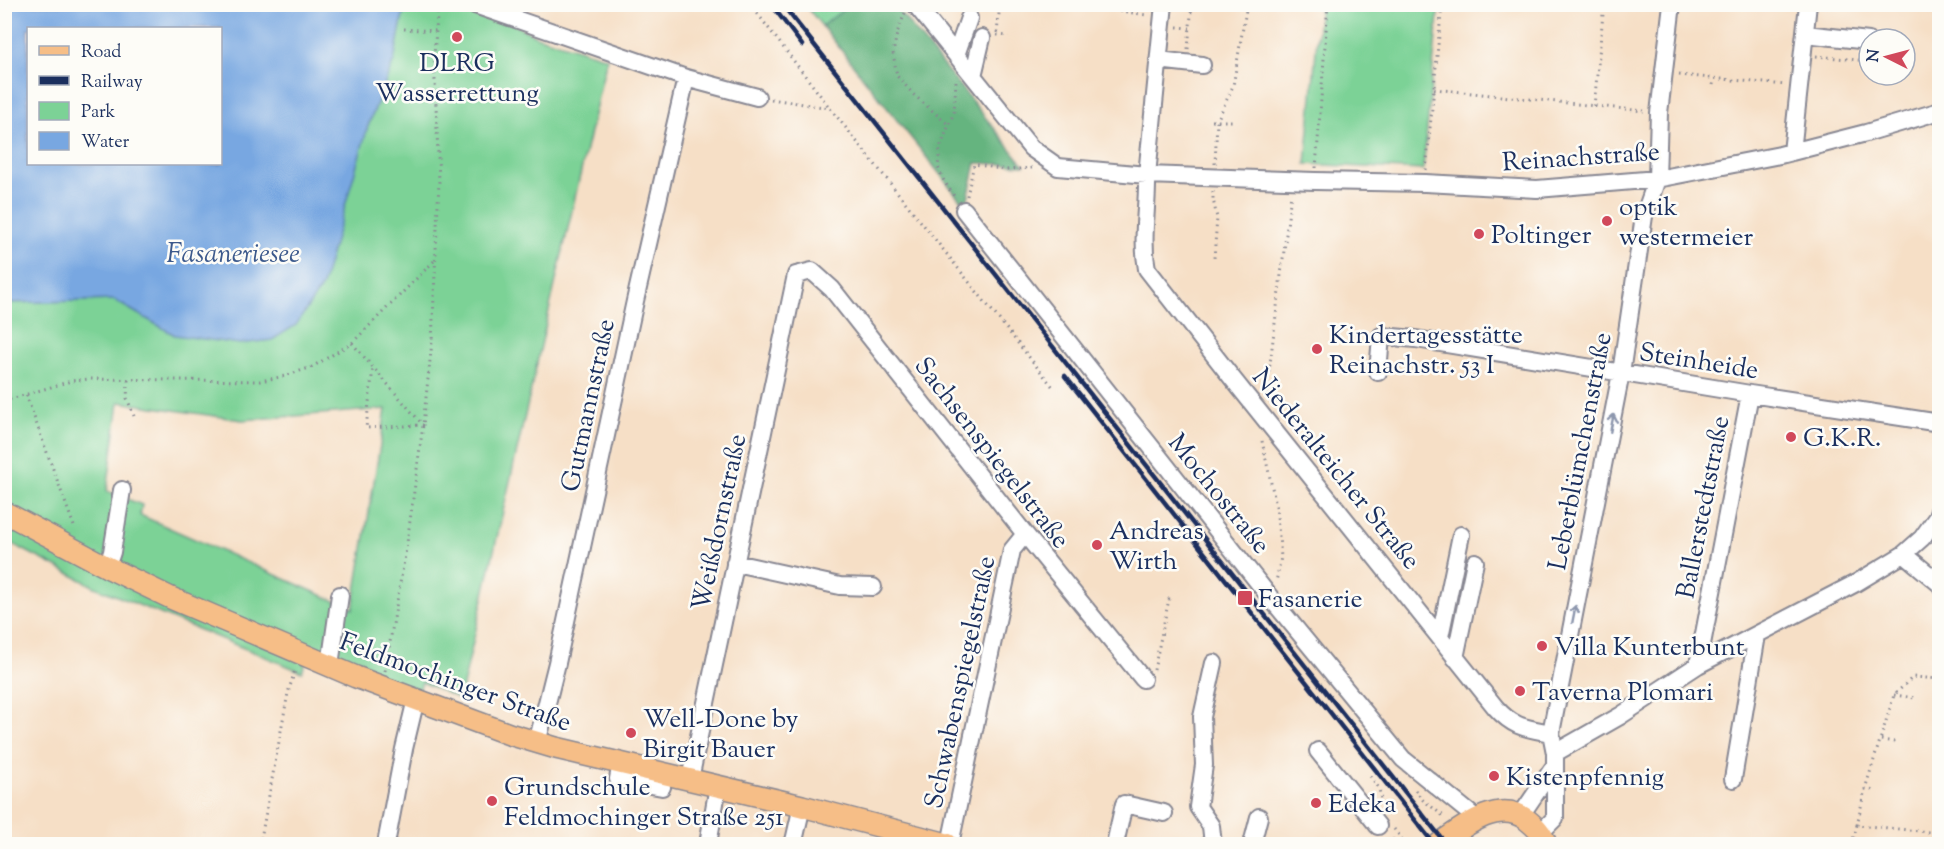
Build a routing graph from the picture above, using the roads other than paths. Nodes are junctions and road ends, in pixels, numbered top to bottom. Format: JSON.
{"nodes":[{"id":1,"x":472,"y":4,"type":"edge"},
{"id":2,"x":915,"y":4,"type":"edge"},
{"id":3,"x":1672,"y":4,"type":"edge"},
{"id":4,"x":1808,"y":4,"type":"edge"},
{"id":5,"x":1163,"y":10,"type":"edge"},
{"id":6,"x":969,"y":18,"type":"dead end"},
{"id":7,"x":1805,"y":34,"type":"junction"},
{"id":8,"x":992,"y":39,"type":"road end"},
{"id":9,"x":1857,"y":39,"type":"edge"},
{"id":10,"x":958,"y":58,"type":"junction"},
{"id":11,"x":1158,"y":60,"type":"junction"},
{"id":12,"x":1194,"y":64,"type":"road end"},
{"id":13,"x":973,"y":76,"type":"junction"},
{"id":14,"x":686,"y":78,"type":"junction"},
{"id":15,"x":758,"y":97,"type":"road end"},
{"id":16,"x":1940,"y":111,"type":"edge"},
{"id":17,"x":1792,"y":152,"type":"junction"},
{"id":18,"x":1147,"y":175,"type":"junction"},
{"id":19,"x":1657,"y":179,"type":"junction"},
{"id":20,"x":964,"y":210,"type":"road end"},
{"id":21,"x":796,"y":275,"type":"joint"},
{"id":22,"x":1378,"y":372,"type":"dead end"},
{"id":23,"x":1622,"y":373,"type":"junction"},
{"id":24,"x":1750,"y":394,"type":"junction"},
{"id":25,"x":1940,"y":423,"type":"edge"},
{"id":26,"x":122,"y":490,"type":"dead end"},
{"id":27,"x":1940,"y":508,"type":"edge"},
{"id":28,"x":4,"y":512,"type":"edge"},
{"id":29,"x":1025,"y":534,"type":"junction"},
{"id":30,"x":1461,"y":535,"type":"dead end"},
{"id":31,"x":1904,"y":554,"type":"junction"},
{"id":32,"x":1475,"y":562,"type":"dead end"},
{"id":33,"x":735,"y":563,"type":"junction"},
{"id":34,"x":107,"y":567,"type":"junction"},
{"id":35,"x":1940,"y":584,"type":"edge"},
{"id":36,"x":873,"y":587,"type":"dead end"},
{"id":37,"x":340,"y":595,"type":"dead end"},
{"id":38,"x":1757,"y":635,"type":"junction"},
{"id":39,"x":1440,"y":637,"type":"junction"},
{"id":40,"x":1455,"y":658,"type":"junction"},
{"id":41,"x":1214,"y":663,"type":"dead end"},
{"id":42,"x":330,"y":664,"type":"junction"},
{"id":43,"x":1698,"y":665,"type":"junction"},
{"id":44,"x":1143,"y":679,"type":"road end"},
{"id":45,"x":416,"y":699,"type":"junction"},
{"id":46,"x":1551,"y":733,"type":"junction"},
{"id":47,"x":537,"y":742,"type":"junction"},
{"id":48,"x":1318,"y":751,"type":"dead end"},
{"id":49,"x":1555,"y":759,"type":"junction"},
{"id":50,"x":621,"y":763,"type":"junction"},
{"id":51,"x":690,"y":779,"type":"junction"},
{"id":52,"x":1734,"y":779,"type":"dead end"},
{"id":53,"x":718,"y":786,"type":"junction"},
{"id":54,"x":662,"y":787,"type":"dead end"},
{"id":55,"x":802,"y":806,"type":"junction"},
{"id":56,"x":1164,"y":813,"type":"dead end"},
{"id":57,"x":1521,"y":815,"type":"junction"},
{"id":58,"x":1259,"y":817,"type":"dead end"},
{"id":59,"x":1477,"y":819,"type":"junction"},
{"id":60,"x":1378,"y":826,"type":"dead end"},
{"id":61,"x":1543,"y":839,"type":"edge"},
{"id":62,"x":386,"y":844,"type":"edge"},
{"id":63,"x":708,"y":844,"type":"edge"},
{"id":64,"x":791,"y":844,"type":"edge"},
{"id":65,"x":948,"y":844,"type":"edge"},
{"id":66,"x":1115,"y":844,"type":"edge"},
{"id":67,"x":1213,"y":844,"type":"edge"},
{"id":68,"x":1252,"y":844,"type":"edge"},
{"id":69,"x":1439,"y":844,"type":"edge"}],
"edges":[{"from":1,"to":14,"type":"street"},
{"from":2,"to":10,"type":"street"},
{"from":3,"to":19,"type":"street","name":"Leberblümchenstraße"},
{"from":4,"to":7,"type":"street"},
{"from":5,"to":11,"type":"street","name":"Niederalteicher Straße"},
{"from":6,"to":10,"type":"street"},
{"from":7,"to":9,"type":"street"},
{"from":7,"to":17,"type":"street"},
{"from":8,"to":13,"type":"street"},
{"from":10,"to":13,"type":"street"},
{"from":11,"to":12,"type":"street"},
{"from":11,"to":18,"type":"street","name":"Niederalteicher Straße"},
{"from":13,"to":18,"type":"street","name":"Reinachstraße"},
{"from":14,"to":15,"type":"street"},
{"from":14,"to":47,"type":"street","name":"Gutmannstraße"},
{"from":16,"to":17,"type":"street","name":"Reinachstraße"},
{"from":17,"to":19,"type":"street","name":"Reinachstraße"},
{"from":18,"to":19,"type":"street","name":"Reinachstraße"},
{"from":18,"to":39,"type":"street","name":"Niederalteicher Straße"},
{"from":19,"to":23,"type":"street","name":"Leberblümchenstraße"},
{"from":20,"to":59,"type":"street","name":"Mochostraße"},
{"from":21,"to":29,"type":"street","name":"Sachsenspiegelstraße"},
{"from":21,"to":33,"type":"street","name":"Weißdornstraße"},
{"from":22,"to":23,"type":"street","name":"Steinheide"},
{"from":23,"to":24,"type":"street","name":"Steinheide"},
{"from":46,"to":23,"type":"street","name":"Leberblümchenstraße","one_way":true},
{"from":24,"to":25,"type":"street","name":"Steinheide"},
{"from":24,"to":43,"type":"street","name":"Ballerstedtstraße"},
{"from":26,"to":34,"type":"street"},
{"from":27,"to":31,"type":"street"},
{"from":28,"to":34,"type":"main road","name":"Feldmochinger Straße"},
{"from":29,"to":44,"type":"street","name":"Sachsenspiegelstraße"},
{"from":29,"to":65,"type":"street","name":"Schwabenspiegelstraße"},
{"from":30,"to":39,"type":"street"},
{"from":31,"to":35,"type":"street"},
{"from":31,"to":38,"type":"street"},
{"from":32,"to":40,"type":"street"},
{"from":33,"to":36,"type":"street"},
{"from":33,"to":51,"type":"street","name":"Weißdornstraße"},
{"from":34,"to":42,"type":"main road","name":"Feldmochinger Straße"},
{"from":37,"to":42,"type":"street"},
{"from":38,"to":43,"type":"street"},
{"from":38,"to":52,"type":"street"},
{"from":39,"to":40,"type":"street","name":"Niederalteicher Straße"},
{"from":40,"to":46,"type":"street","name":"Niederalteicher Straße"},
{"from":41,"to":67,"type":"street"},
{"from":42,"to":45,"type":"main road","name":"Feldmochinger Straße"},
{"from":43,"to":49,"type":"street"},
{"from":45,"to":47,"type":"main road","name":"Feldmochinger Straße"},
{"from":45,"to":62,"type":"street"},
{"from":46,"to":49,"type":"street"},
{"from":47,"to":50,"type":"main road","name":"Feldmochinger Straße"},
{"from":48,"to":60,"type":"street"},
{"from":49,"to":57,"type":"street"},
{"from":49,"to":61,"type":"street"},
{"from":50,"to":51,"type":"main road","name":"Feldmochinger Straße"},
{"from":50,"to":54,"type":"street"},
{"from":51,"to":53,"type":"main road","name":"Feldmochinger Straße"},
{"from":53,"to":55,"type":"main road","name":"Feldmochinger Straße"},
{"from":53,"to":63,"type":"street"},
{"from":55,"to":64,"type":"street"},
{"from":55,"to":65,"type":"main road","name":"Feldmochinger Straße"},
{"from":56,"to":66,"type":"street"},
{"from":57,"to":59,"type":"main road"},
{"from":57,"to":61,"type":"main road"},
{"from":58,"to":68,"type":"street"},
{"from":59,"to":69,"type":"main road"}]}
